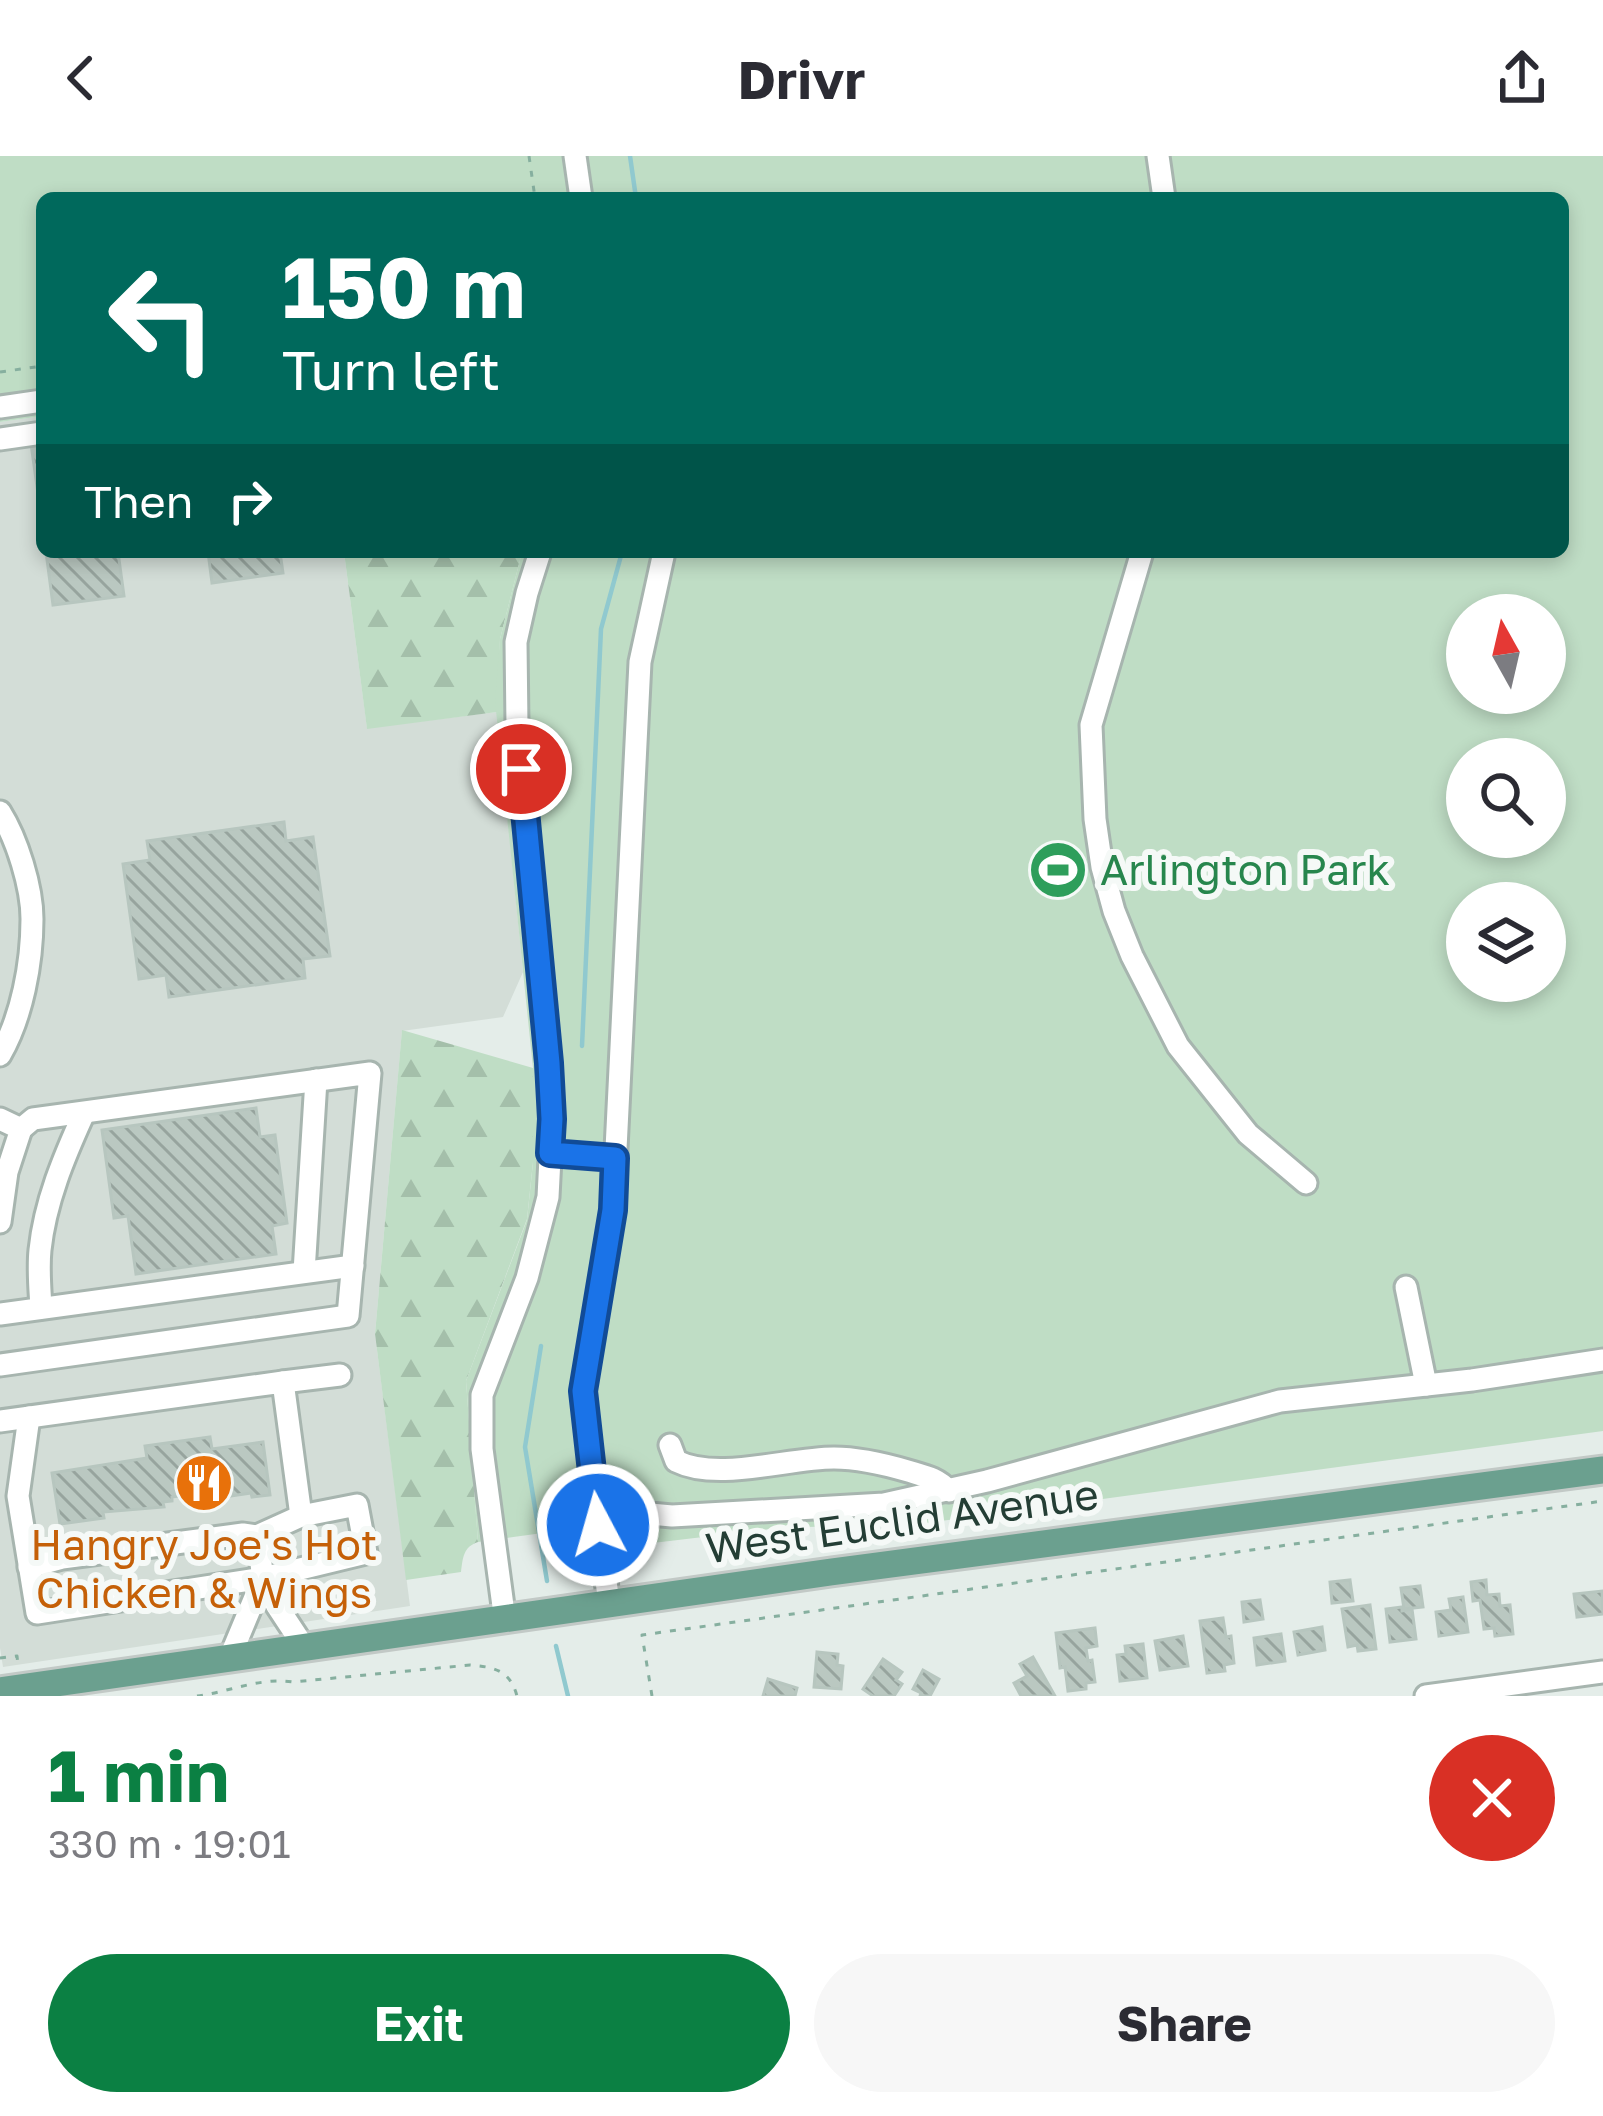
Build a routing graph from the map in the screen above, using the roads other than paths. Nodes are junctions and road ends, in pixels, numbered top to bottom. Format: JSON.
{"nodes":[{"id":1,"x":575,"y":156,"type":"edge"},
{"id":2,"x":1166,"y":157,"type":"edge"},
{"id":3,"x":580,"y":192,"type":"edge"},
{"id":4,"x":1164,"y":192,"type":"edge"},
{"id":5,"x":36,"y":402,"type":"edge"},
{"id":6,"x":0,"y":406,"type":"edge"},
{"id":7,"x":36,"y":434,"type":"edge"},
{"id":8,"x":0,"y":439,"type":"edge"},
{"id":9,"x":538,"y":558,"type":"edge"},
{"id":10,"x":663,"y":558,"type":"edge"},
{"id":11,"x":1140,"y":558,"type":"edge"},
{"id":12,"x":0,"y":812,"type":"edge"},
{"id":13,"x":0,"y":1054,"type":"edge"},
{"id":14,"x":316,"y":1080,"type":"junction"},
{"id":15,"x":84,"y":1113,"type":"junction"},
{"id":16,"x":10,"y":1124,"type":"edge"},
{"id":17,"x":550,"y":1153,"type":"junction"},
{"id":18,"x":615,"y":1158,"type":"junction"},
{"id":19,"x":1306,"y":1183,"type":"dead end"},
{"id":20,"x":0,"y":1222,"type":"edge"},
{"id":21,"x":352,"y":1266,"type":"junction"},
{"id":22,"x":304,"y":1272,"type":"junction"},
{"id":23,"x":1406,"y":1287,"type":"dead end"},
{"id":24,"x":41,"y":1308,"type":"junction"},
{"id":25,"x":0,"y":1314,"type":"edge"},
{"id":26,"x":1603,"y":1360,"type":"edge"},
{"id":27,"x":0,"y":1365,"type":"edge"},
{"id":28,"x":340,"y":1375,"type":"dead end"},
{"id":29,"x":284,"y":1382,"type":"junction"},
{"id":30,"x":1426,"y":1385,"type":"junction"},
{"id":31,"x":29,"y":1417,"type":"junction"},
{"id":32,"x":0,"y":1421,"type":"edge"},
{"id":33,"x":670,"y":1445,"type":"dead end"},
{"id":34,"x":1603,"y":1470,"type":"edge"},
{"id":35,"x":595,"y":1489,"type":"junction"},
{"id":36,"x":949,"y":1491,"type":"junction"},
{"id":37,"x":301,"y":1516,"type":"junction"},
{"id":38,"x":257,"y":1536,"type":"junction"},
{"id":39,"x":29,"y":1567,"type":"junction"},
{"id":40,"x":263,"y":1577,"type":"junction"},
{"id":41,"x":609,"y":1605,"type":"junction"},
{"id":42,"x":506,"y":1621,"type":"junction"},
{"id":43,"x":304,"y":1647,"type":"junction"},
{"id":44,"x":230,"y":1657,"type":"junction"},
{"id":45,"x":1603,"y":1672,"type":"edge"},
{"id":46,"x":1559,"y":1687,"type":"edge"},
{"id":47,"x":0,"y":1691,"type":"edge"},
{"id":48,"x":1426,"y":1696,"type":"edge"}],
"edges":[{"from":1,"to":3,"type":"street"},
{"from":2,"to":4,"type":"street"},
{"from":5,"to":6,"type":"street"},
{"from":7,"to":8,"type":"street"},
{"from":9,"to":17,"type":"street"},
{"from":10,"to":18,"type":"street"},
{"from":11,"to":19,"type":"street"},
{"from":12,"to":13,"type":"street"},
{"from":14,"to":15,"type":"street"},
{"from":14,"to":21,"type":"street"},
{"from":14,"to":22,"type":"street"},
{"from":15,"to":16,"type":"street"},
{"from":15,"to":24,"type":"street"},
{"from":16,"to":20,"type":"street"},
{"from":17,"to":18,"type":"street"},
{"from":17,"to":42,"type":"street"},
{"from":18,"to":35,"type":"street"},
{"from":21,"to":22,"type":"street"},
{"from":21,"to":27,"type":"street"},
{"from":22,"to":24,"type":"street"},
{"from":23,"to":30,"type":"street"},
{"from":24,"to":25,"type":"street"},
{"from":26,"to":30,"type":"street"},
{"from":28,"to":29,"type":"street"},
{"from":29,"to":31,"type":"street"},
{"from":29,"to":37,"type":"street"},
{"from":30,"to":36,"type":"street"},
{"from":31,"to":32,"type":"street"},
{"from":31,"to":39,"type":"street"},
{"from":33,"to":36,"type":"street"},
{"from":34,"to":41,"type":"main road","name":"West Euclid Avenue"},
{"from":35,"to":36,"type":"street"},
{"from":35,"to":41,"type":"street"},
{"from":37,"to":38,"type":"street"},
{"from":37,"to":40,"type":"street"},
{"from":38,"to":39,"type":"street"},
{"from":38,"to":40,"type":"street"},
{"from":39,"to":40,"type":"street"},
{"from":40,"to":43,"type":"street"},
{"from":40,"to":44,"type":"street"},
{"from":41,"to":42,"type":"main road","name":"West Euclid Avenue"},
{"from":42,"to":43,"type":"main road","name":"West Euclid Avenue"},
{"from":43,"to":44,"type":"main road","name":"West Euclid Avenue"},
{"from":44,"to":47,"type":"main road","name":"West Euclid Avenue"},
{"from":45,"to":46,"type":"street"},
{"from":46,"to":48,"type":"street"}]}
